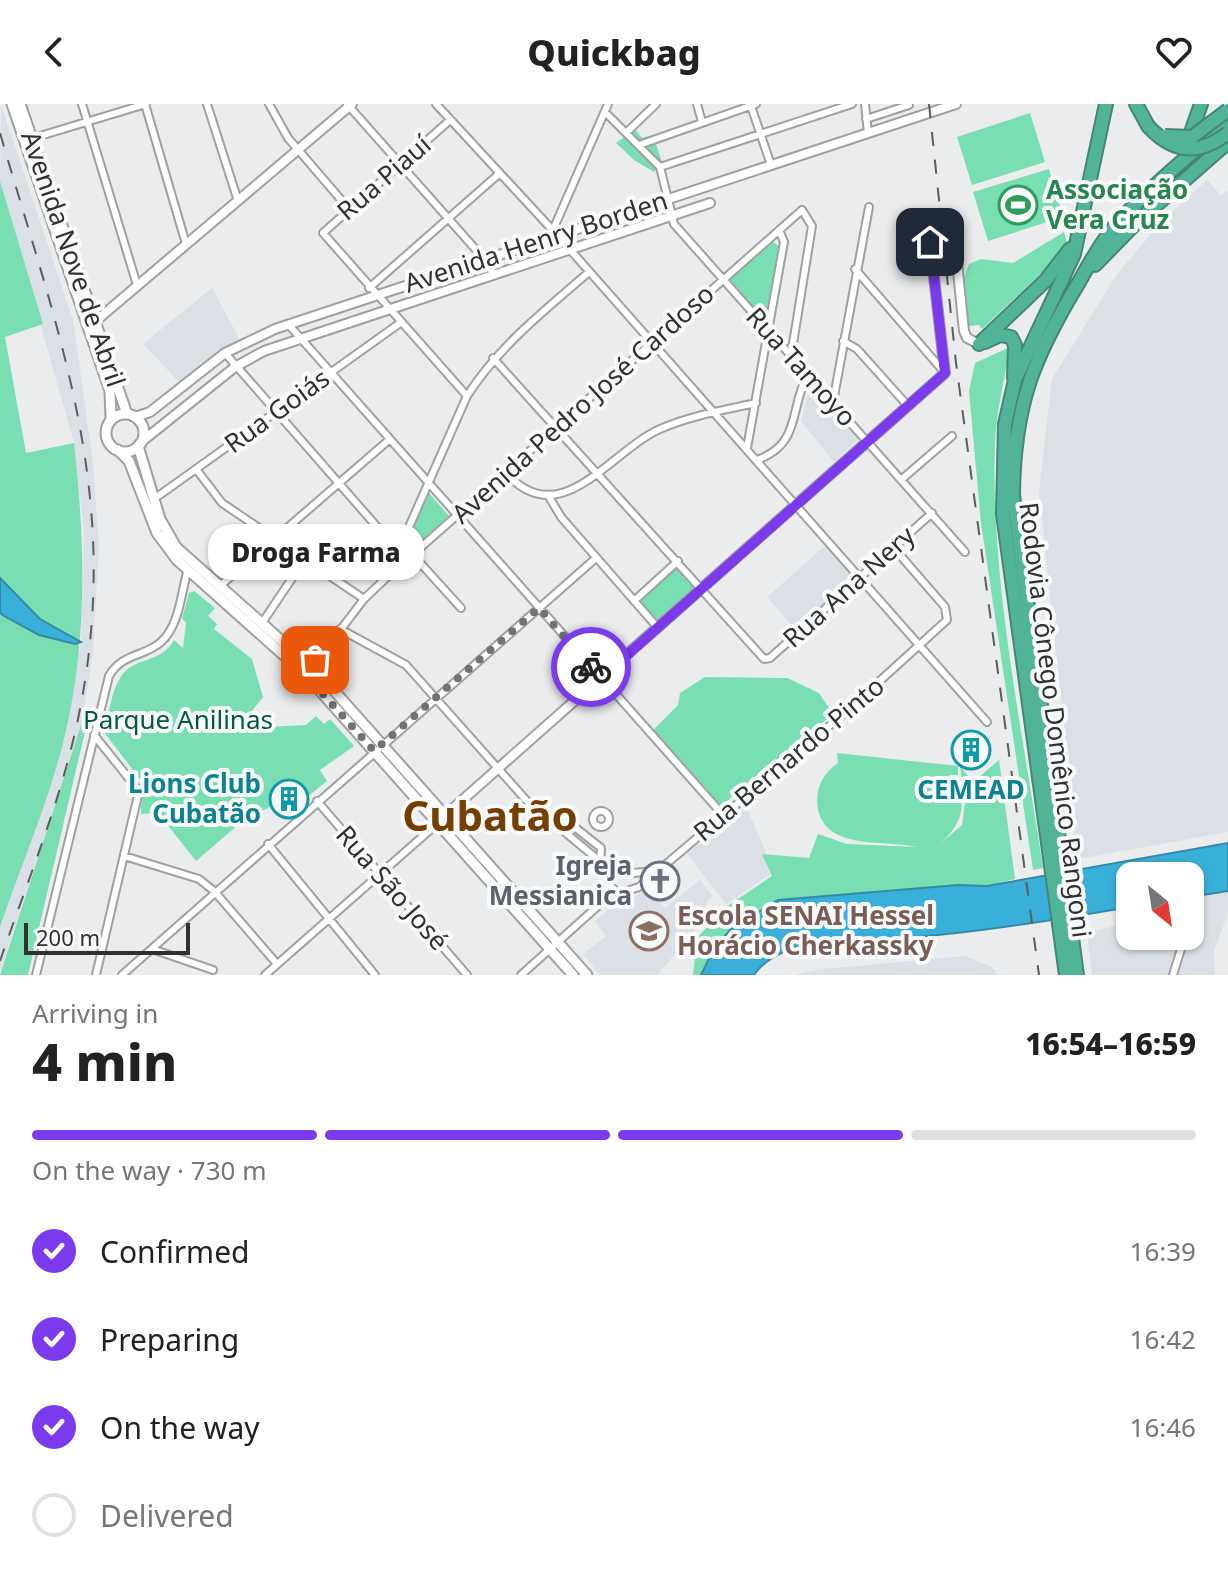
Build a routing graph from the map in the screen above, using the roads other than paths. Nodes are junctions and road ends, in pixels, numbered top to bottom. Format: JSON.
{"nodes":[{"id":1,"x":12,"y":104,"type":"edge"},
{"id":2,"x":20,"y":104,"type":"edge"},
{"id":3,"x":82,"y":104,"type":"edge"},
{"id":4,"x":145,"y":104,"type":"edge"},
{"id":5,"x":207,"y":104,"type":"edge"},
{"id":6,"x":269,"y":104,"type":"edge"},
{"id":7,"x":436,"y":104,"type":"edge"},
{"id":8,"x":656,"y":104,"type":"edge"},
{"id":9,"x":697,"y":104,"type":"edge"},
{"id":10,"x":852,"y":104,"type":"edge"},
{"id":11,"x":865,"y":104,"type":"edge"},
{"id":12,"x":908,"y":104,"type":"edge"},
{"id":13,"x":956,"y":104,"type":"edge"},
{"id":14,"x":1106,"y":104,"type":"edge"},
{"id":15,"x":1136,"y":104,"type":"edge"},
{"id":16,"x":1201,"y":104,"type":"edge"},
{"id":17,"x":349,"y":105,"type":"edge"},
{"id":18,"x":754,"y":105,"type":"edge"},
{"id":19,"x":946,"y":106,"type":"edge"},
{"id":20,"x":608,"y":107,"type":"edge"},
{"id":21,"x":1228,"y":110,"type":"edge"},
{"id":22,"x":866,"y":119,"type":"junction"},
{"id":23,"x":910,"y":119,"type":"junction"},
{"id":24,"x":450,"y":120,"type":"junction"},
{"id":25,"x":87,"y":121,"type":"junction"},
{"id":26,"x":702,"y":122,"type":"junction"},
{"id":27,"x":1228,"y":122,"type":"edge"},
{"id":28,"x":1148,"y":126,"type":"junction"},
{"id":29,"x":627,"y":132,"type":"junction"},
{"id":30,"x":868,"y":133,"type":"junction"},
{"id":31,"x":1228,"y":133,"type":"edge"},
{"id":32,"x":761,"y":134,"type":"junction"},
{"id":33,"x":28,"y":139,"type":"junction"},
{"id":34,"x":1228,"y":142,"type":"edge"},
{"id":35,"x":639,"y":145,"type":"junction"},
{"id":36,"x":298,"y":151,"type":"junction"},
{"id":37,"x":399,"y":165,"type":"junction"},
{"id":38,"x":771,"y":165,"type":"junction"},
{"id":39,"x":660,"y":167,"type":"junction"},
{"id":40,"x":1174,"y":169,"type":"junction"},
{"id":41,"x":500,"y":173,"type":"junction"},
{"id":42,"x":668,"y":198,"type":"junction"},
{"id":43,"x":238,"y":201,"type":"junction"},
{"id":44,"x":710,"y":203,"type":"dead end"},
{"id":45,"x":869,"y":207,"type":"dead end"},
{"id":46,"x":349,"y":209,"type":"junction"},
{"id":47,"x":671,"y":217,"type":"junction"},
{"id":48,"x":447,"y":218,"type":"junction"},
{"id":49,"x":1083,"y":223,"type":"junction"},
{"id":50,"x":779,"y":230,"type":"junction"},
{"id":51,"x":556,"y":233,"type":"junction"},
{"id":52,"x":186,"y":244,"type":"junction"},
{"id":53,"x":570,"y":250,"type":"junction"},
{"id":54,"x":485,"y":260,"type":"junction"},
{"id":55,"x":855,"y":269,"type":"junction"},
{"id":56,"x":589,"y":272,"type":"junction"},
{"id":57,"x":494,"y":275,"type":"junction"},
{"id":58,"x":722,"y":280,"type":"junction"},
{"id":59,"x":137,"y":285,"type":"junction"},
{"id":60,"x":1077,"y":286,"type":"junction"},
{"id":61,"x":369,"y":288,"type":"junction"},
{"id":62,"x":376,"y":296,"type":"junction"},
{"id":63,"x":389,"y":310,"type":"junction"},
{"id":64,"x":400,"y":323,"type":"junction"},
{"id":65,"x":288,"y":324,"type":"junction"},
{"id":66,"x":91,"y":325,"type":"junction"},
{"id":67,"x":769,"y":334,"type":"junction"},
{"id":68,"x":300,"y":338,"type":"junction"},
{"id":69,"x":843,"y":341,"type":"junction"},
{"id":70,"x":652,"y":342,"type":"junction"},
{"id":71,"x":979,"y":344,"type":"junction"},
{"id":72,"x":225,"y":353,"type":"junction"},
{"id":73,"x":791,"y":356,"type":"junction"},
{"id":74,"x":493,"y":358,"type":"junction"},
{"id":75,"x":235,"y":367,"type":"junction"},
{"id":76,"x":331,"y":373,"type":"junction"},
{"id":77,"x":945,"y":373,"type":"junction"},
{"id":78,"x":808,"y":374,"type":"junction"},
{"id":79,"x":1015,"y":380,"type":"junction"},
{"id":80,"x":467,"y":396,"type":"junction"},
{"id":81,"x":833,"y":402,"type":"junction"},
{"id":82,"x":756,"y":403,"type":"junction"},
{"id":83,"x":908,"y":406,"type":"junction"},
{"id":84,"x":276,"y":413,"type":"junction"},
{"id":85,"x":715,"y":413,"type":"junction"},
{"id":86,"x":131,"y":415,"type":"junction"},
{"id":87,"x":111,"y":419,"type":"junction"},
{"id":88,"x":557,"y":426,"type":"junction"},
{"id":89,"x":952,"y":436,"type":"dead end"},
{"id":90,"x":390,"y":439,"type":"junction"},
{"id":91,"x":868,"y":442,"type":"junction"},
{"id":92,"x":139,"y":444,"type":"junction"},
{"id":93,"x":747,"y":448,"type":"junction"},
{"id":94,"x":118,"y":450,"type":"junction"},
{"id":95,"x":757,"y":460,"type":"junction"},
{"id":96,"x":196,"y":469,"type":"junction"},
{"id":97,"x":506,"y":473,"type":"junction"},
{"id":98,"x":599,"y":473,"type":"junction"},
{"id":99,"x":902,"y":479,"type":"junction"},
{"id":100,"x":429,"y":483,"type":"junction"},
{"id":101,"x":338,"y":484,"type":"junction"},
{"id":102,"x":548,"y":495,"type":"junction"},
{"id":103,"x":154,"y":499,"type":"junction"},
{"id":104,"x":796,"y":506,"type":"junction"},
{"id":105,"x":932,"y":513,"type":"junction"},
{"id":106,"x":457,"y":516,"type":"junction"},
{"id":107,"x":275,"y":539,"type":"junction"},
{"id":108,"x":893,"y":547,"type":"junction"},
{"id":109,"x":398,"y":551,"type":"junction"},
{"id":110,"x":965,"y":552,"type":"dead end"},
{"id":111,"x":413,"y":555,"type":"junction"},
{"id":112,"x":596,"y":558,"type":"junction"},
{"id":113,"x":305,"y":559,"type":"junction"},
{"id":114,"x":406,"y":561,"type":"junction"},
{"id":115,"x":678,"y":561,"type":"junction"},
{"id":116,"x":189,"y":567,"type":"junction"},
{"id":117,"x":859,"y":577,"type":"junction"},
{"id":118,"x":385,"y":579,"type":"junction"},
{"id":119,"x":219,"y":587,"type":"junction"},
{"id":120,"x":702,"y":589,"type":"junction"},
{"id":121,"x":364,"y":599,"type":"junction"},
{"id":122,"x":634,"y":601,"type":"junction"},
{"id":123,"x":461,"y":608,"type":"dead end"},
{"id":124,"x":539,"y":608,"type":"junction"},
{"id":125,"x":262,"y":623,"type":"junction"},
{"id":126,"x":658,"y":628,"type":"junction"},
{"id":127,"x":340,"y":629,"type":"junction"},
{"id":128,"x":921,"y":646,"type":"junction"},
{"id":129,"x":308,"y":670,"type":"junction"},
{"id":130,"x":601,"y":678,"type":"junction"},
{"id":131,"x":436,"y":698,"type":"junction"},
{"id":132,"x":987,"y":722,"type":"dead end"},
{"id":133,"x":94,"y":735,"type":"junction"},
{"id":134,"x":378,"y":748,"type":"junction"},
{"id":135,"x":499,"y":769,"type":"junction"},
{"id":136,"x":1046,"y":783,"type":"junction"},
{"id":137,"x":317,"y":801,"type":"junction"},
{"id":138,"x":723,"y":815,"type":"junction"},
{"id":139,"x":546,"y":817,"type":"junction"},
{"id":140,"x":441,"y":819,"type":"junction"},
{"id":141,"x":595,"y":824,"type":"dead end"},
{"id":142,"x":585,"y":835,"type":"junction"},
{"id":143,"x":268,"y":844,"type":"junction"},
{"id":144,"x":124,"y":856,"type":"junction"},
{"id":145,"x":599,"y":861,"type":"junction"},
{"id":146,"x":1056,"y":862,"type":"junction"},
{"id":147,"x":614,"y":868,"type":"junction"},
{"id":148,"x":656,"y":870,"type":"junction"},
{"id":149,"x":380,"y":873,"type":"junction"},
{"id":150,"x":633,"y":873,"type":"junction"},
{"id":151,"x":608,"y":879,"type":"junction"},
{"id":152,"x":214,"y":891,"type":"junction"},
{"id":153,"x":627,"y":892,"type":"junction"},
{"id":154,"x":599,"y":905,"type":"junction"},
{"id":155,"x":330,"y":917,"type":"junction"},
{"id":156,"x":554,"y":946,"type":"junction"},
{"id":157,"x":152,"y":949,"type":"junction"},
{"id":158,"x":1181,"y":950,"type":"edge"},
{"id":159,"x":277,"y":964,"type":"junction"},
{"id":160,"x":213,"y":970,"type":"dead end"},
{"id":161,"x":36,"y":975,"type":"edge"},
{"id":162,"x":96,"y":975,"type":"edge"},
{"id":163,"x":122,"y":975,"type":"edge"},
{"id":164,"x":265,"y":975,"type":"edge"},
{"id":165,"x":375,"y":975,"type":"edge"},
{"id":166,"x":467,"y":975,"type":"edge"},
{"id":167,"x":521,"y":975,"type":"edge"},
{"id":168,"x":573,"y":975,"type":"edge"},
{"id":169,"x":587,"y":975,"type":"edge"},
{"id":170,"x":1058,"y":975,"type":"edge"},
{"id":171,"x":1066,"y":975,"type":"edge"},
{"id":172,"x":1077,"y":975,"type":"edge"},
{"id":173,"x":1083,"y":975,"type":"edge"},
{"id":174,"x":1173,"y":975,"type":"edge"}],
"edges":[{"from":1,"to":33,"type":"main road","name":"Avenida Nove de Abril"},
{"from":2,"to":33,"type":"main road","name":"Avenida Nove de Abril"},
{"from":3,"to":25,"type":"street"},
{"from":4,"to":25,"type":"street"},
{"from":4,"to":52,"type":"street"},
{"from":5,"to":43,"type":"street"},
{"from":6,"to":36,"type":"street"},
{"from":7,"to":24,"type":"street"},
{"from":8,"to":29,"type":"street"},
{"from":9,"to":26,"type":"street"},
{"from":10,"to":32,"type":"street"},
{"from":11,"to":22,"type":"street"},
{"from":12,"to":22,"type":"street"},
{"from":12,"to":23,"type":"street"},
{"from":13,"to":19,"type":"street","name":"Avenida Henry Borden"},
{"from":14,"to":49,"type":"highway","name":"Rodovia Cônego Domênico Rangoni"},
{"from":15,"to":28,"type":"highway"},
{"from":16,"to":40,"type":"highway"},
{"from":17,"to":36,"type":"street"},
{"from":17,"to":37,"type":"street"},
{"from":18,"to":26,"type":"street"},
{"from":18,"to":32,"type":"street"},
{"from":19,"to":23,"type":"street","name":"Avenida Henry Borden"},
{"from":20,"to":29,"type":"street"},
{"from":20,"to":51,"type":"street"},
{"from":21,"to":28,"type":"highway","bridge":true},
{"from":22,"to":30,"type":"street"},
{"from":23,"to":30,"type":"street","name":"Avenida Henry Borden"},
{"from":24,"to":37,"type":"street","name":"Rua Piauí"},
{"from":24,"to":41,"type":"street"},
{"from":25,"to":33,"type":"street"},
{"from":25,"to":59,"type":"street"},
{"from":26,"to":35,"type":"street"},
{"from":27,"to":40,"type":"highway","name":"Rodovia Cônego Domênico Rangoni"},
{"from":28,"to":31,"type":"highway","bridge":true},
{"from":29,"to":35,"type":"street"},
{"from":30,"to":38,"type":"street","name":"Avenida Henry Borden"},
{"from":32,"to":38,"type":"street"},
{"from":32,"to":39,"type":"street"},
{"from":33,"to":66,"type":"main road","name":"Avenida Nove de Abril"},
{"from":34,"to":60,"type":"highway","name":"Rodovia Cônego Domênico Rangoni"},
{"from":35,"to":39,"type":"street"},
{"from":36,"to":43,"type":"street"},
{"from":36,"to":46,"type":"street"},
{"from":37,"to":46,"type":"street","name":"Rua Piauí"},
{"from":37,"to":48,"type":"street"},
{"from":38,"to":42,"type":"street","name":"Avenida Henry Borden"},
{"from":39,"to":42,"type":"street"},
{"from":40,"to":60,"type":"highway","name":"Rodovia Cônego Domênico Rangoni"},
{"from":41,"to":48,"type":"street"},
{"from":41,"to":51,"type":"street"},
{"from":42,"to":47,"type":"street"},
{"from":42,"to":51,"type":"street","name":"Avenida Henry Borden"},
{"from":43,"to":52,"type":"street"},
{"from":44,"to":47,"type":"street","name":"Avenida Henry Borden"},
{"from":45,"to":55,"type":"street"},
{"from":46,"to":61,"type":"street","name":"Rua Piauí"},
{"from":47,"to":53,"type":"street","name":"Avenida Henry Borden"},
{"from":47,"to":58,"type":"street","name":"Rua Tamoyo"},
{"from":48,"to":54,"type":"street"},
{"from":48,"to":61,"type":"street"},
{"from":49,"to":71,"type":"highway"},
{"from":49,"to":79,"type":"highway","name":"Rodovia Cônego Domênico Rangoni"},
{"from":50,"to":58,"type":"street","name":"Avenida Pedro José Cardoso"},
{"from":50,"to":67,"type":"street"},
{"from":50,"to":73,"type":"street","name":"Avenida Pedro José Cardoso"},
{"from":51,"to":53,"type":"street"},
{"from":51,"to":54,"type":"street","name":"Avenida Henry Borden"},
{"from":52,"to":59,"type":"street"},
{"from":53,"to":56,"type":"street"},
{"from":53,"to":57,"type":"street","name":"Avenida Henry Borden"},
{"from":54,"to":57,"type":"street"},
{"from":54,"to":62,"type":"street","name":"Avenida Henry Borden"},
{"from":55,"to":69,"type":"street"},
{"from":55,"to":77,"type":"street"},
{"from":56,"to":70,"type":"street"},
{"from":56,"to":74,"type":"street"},
{"from":57,"to":63,"type":"street","name":"Avenida Henry Borden"},
{"from":58,"to":67,"type":"street","name":"Rua Tamoyo"},
{"from":58,"to":70,"type":"street","name":"Avenida Pedro José Cardoso"},
{"from":59,"to":66,"type":"street"},
{"from":60,"to":136,"type":"highway","name":"Rodovia Cônego Domênico Rangoni"},
{"from":61,"to":62,"type":"street","name":"Rua Piauí"},
{"from":62,"to":63,"type":"street","name":"Rua Piauí"},
{"from":62,"to":65,"type":"street","name":"Avenida Henry Borden"},
{"from":63,"to":64,"type":"street","name":"Rua Piauí"},
{"from":63,"to":68,"type":"street","name":"Avenida Henry Borden"},
{"from":64,"to":76,"type":"street","name":"Rua Goiás"},
{"from":64,"to":80,"type":"street","name":"Rua Piauí"},
{"from":65,"to":68,"type":"street"},
{"from":65,"to":72,"type":"street","name":"Avenida Henry Borden"},
{"from":66,"to":86,"type":"main road","name":"Avenida Nove de Abril"},
{"from":66,"to":87,"type":"main road","name":"Avenida Nove de Abril"},
{"from":67,"to":73,"type":"street","name":"Rua Tamoyo"},
{"from":67,"to":82,"type":"street"},
{"from":68,"to":75,"type":"street","name":"Avenida Henry Borden"},
{"from":68,"to":76,"type":"street"},
{"from":69,"to":81,"type":"street"},
{"from":69,"to":83,"type":"street"},
{"from":70,"to":85,"type":"street"},
{"from":70,"to":88,"type":"street","name":"Avenida Pedro José Cardoso"},
{"from":71,"to":77,"type":"street"},
{"from":71,"to":79,"type":"highway"},
{"from":72,"to":75,"type":"street"},
{"from":72,"to":86,"type":"street","name":"Avenida Henry Borden"},
{"from":73,"to":78,"type":"street","name":"Rua Tamoyo"},
{"from":74,"to":80,"type":"street"},
{"from":74,"to":88,"type":"street"},
{"from":75,"to":84,"type":"street"},
{"from":75,"to":92,"type":"street","name":"Avenida Henry Borden"},
{"from":76,"to":84,"type":"street","name":"Rua Goiás"},
{"from":76,"to":90,"type":"street"},
{"from":77,"to":83,"type":"street"},
{"from":78,"to":81,"type":"street","name":"Rua Tamoyo"},
{"from":78,"to":95,"type":"street"},
{"from":79,"to":136,"type":"highway","name":"Rodovia Cônego Domênico Rangoni"},
{"from":80,"to":100,"type":"street"},
{"from":81,"to":91,"type":"street","name":"Rua Tamoyo"},
{"from":82,"to":85,"type":"street"},
{"from":82,"to":93,"type":"street"},
{"from":83,"to":91,"type":"street"},
{"from":84,"to":96,"type":"street","name":"Rua Goiás"},
{"from":84,"to":101,"type":"street"},
{"from":85,"to":93,"type":"street"},
{"from":85,"to":98,"type":"street"},
{"from":86,"to":87,"type":"main road"},
{"from":86,"to":92,"type":"main road"},
{"from":87,"to":94,"type":"main road"},
{"from":88,"to":97,"type":"street","name":"Avenida Pedro José Cardoso"},
{"from":88,"to":98,"type":"street"},
{"from":89,"to":99,"type":"street"},
{"from":90,"to":100,"type":"street"},
{"from":90,"to":101,"type":"street"},
{"from":91,"to":99,"type":"street","name":"Rua Tamoyo"},
{"from":91,"to":104,"type":"street"},
{"from":92,"to":94,"type":"main road"},
{"from":92,"to":103,"type":"main road"},
{"from":93,"to":95,"type":"street"},
{"from":94,"to":116,"type":"main road"},
{"from":95,"to":104,"type":"street"},
{"from":96,"to":103,"type":"street","name":"Rua Goiás"},
{"from":96,"to":107,"type":"street"},
{"from":97,"to":102,"type":"street"},
{"from":97,"to":106,"type":"street","name":"Avenida Pedro José Cardoso"},
{"from":98,"to":102,"type":"street"},
{"from":98,"to":115,"type":"street"},
{"from":99,"to":105,"type":"street","name":"Rua Tamoyo"},
{"from":100,"to":106,"type":"street"},
{"from":100,"to":109,"type":"street"},
{"from":101,"to":107,"type":"street"},
{"from":101,"to":109,"type":"street"},
{"from":102,"to":112,"type":"street"},
{"from":103,"to":116,"type":"main road"},
{"from":104,"to":117,"type":"street"},
{"from":104,"to":120,"type":"street"},
{"from":105,"to":108,"type":"street","name":"Rua Ana Nery"},
{"from":105,"to":110,"type":"street","name":"Rua Tamoyo"},
{"from":106,"to":111,"type":"street","name":"Avenida Pedro José Cardoso"},
{"from":106,"to":124,"type":"street"},
{"from":107,"to":113,"type":"street"},
{"from":107,"to":119,"type":"street"},
{"from":108,"to":117,"type":"street","name":"Rua Ana Nery"},
{"from":108,"to":128,"type":"street","name":"Rua Bernardo Pinto"},
{"from":109,"to":114,"type":"street"},
{"from":109,"to":118,"type":"street"},
{"from":111,"to":114,"type":"street","name":"Avenida Pedro José Cardoso"},
{"from":111,"to":123,"type":"street"},
{"from":112,"to":122,"type":"street"},
{"from":112,"to":124,"type":"street"},
{"from":113,"to":121,"type":"street"},
{"from":113,"to":125,"type":"street"},
{"from":114,"to":118,"type":"street","name":"Avenida Pedro José Cardoso"},
{"from":115,"to":120,"type":"street"},
{"from":115,"to":122,"type":"street"},
{"from":116,"to":119,"type":"main road"},
{"from":116,"to":129,"type":"main road"},
{"from":116,"to":133,"type":"street"},
{"from":117,"to":120,"type":"street","name":"Rua Ana Nery"},
{"from":117,"to":128,"type":"street"},
{"from":118,"to":121,"type":"street","name":"Avenida Pedro José Cardoso"},
{"from":119,"to":125,"type":"main road"},
{"from":120,"to":126,"type":"street"},
{"from":121,"to":127,"type":"street","name":"Avenida Pedro José Cardoso"},
{"from":122,"to":126,"type":"street"},
{"from":124,"to":130,"type":"street"},
{"from":124,"to":131,"type":"street"},
{"from":125,"to":129,"type":"main road"},
{"from":126,"to":130,"type":"street"},
{"from":127,"to":129,"type":"street","name":"Avenida Pedro José Cardoso"},
{"from":127,"to":131,"type":"street"},
{"from":128,"to":132,"type":"street"},
{"from":128,"to":138,"type":"street","name":"Rua Bernardo Pinto"},
{"from":129,"to":134,"type":"main road"},
{"from":130,"to":135,"type":"street"},
{"from":130,"to":138,"type":"street"},
{"from":131,"to":134,"type":"street"},
{"from":131,"to":135,"type":"street"},
{"from":133,"to":144,"type":"street"},
{"from":133,"to":161,"type":"street"},
{"from":134,"to":137,"type":"street"},
{"from":134,"to":140,"type":"main road"},
{"from":135,"to":139,"type":"street"},
{"from":135,"to":140,"type":"street"},
{"from":136,"to":146,"type":"highway","name":"Rodovia Cônego Domênico Rangoni"},
{"from":137,"to":143,"type":"street"},
{"from":137,"to":149,"type":"street","name":"Rua São José"},
{"from":138,"to":148,"type":"street","name":"Rua Bernardo Pinto"},
{"from":139,"to":142,"type":"street"},
{"from":139,"to":145,"type":"street"},
{"from":140,"to":149,"type":"street"},
{"from":140,"to":156,"type":"main road"},
{"from":141,"to":142,"type":"street"},
{"from":142,"to":145,"type":"street"},
{"from":143,"to":152,"type":"street"},
{"from":143,"to":155,"type":"street"},
{"from":144,"to":152,"type":"street"},
{"from":144,"to":162,"type":"street"},
{"from":145,"to":147,"type":"street"},
{"from":145,"to":151,"type":"street"},
{"from":146,"to":170,"type":"highway"},
{"from":146,"to":171,"type":"highway","name":"Rodovia Cônego Domênico Rangoni"},
{"from":146,"to":172,"type":"highway","name":"Rodovia Cônego Domênico Rangoni"},
{"from":146,"to":173,"type":"highway"},
{"from":147,"to":150,"type":"street"},
{"from":147,"to":151,"type":"street"},
{"from":148,"to":150,"type":"street"},
{"from":148,"to":153,"type":"street","name":"Rua Bernardo Pinto"},
{"from":149,"to":155,"type":"street"},
{"from":149,"to":166,"type":"street","name":"Rua São José"},
{"from":150,"to":153,"type":"street"},
{"from":151,"to":153,"type":"street"},
{"from":151,"to":154,"type":"street"},
{"from":152,"to":157,"type":"street"},
{"from":152,"to":159,"type":"street"},
{"from":153,"to":154,"type":"street","name":"Rua Bernardo Pinto"},
{"from":154,"to":156,"type":"street"},
{"from":155,"to":159,"type":"street"},
{"from":155,"to":165,"type":"street"},
{"from":156,"to":167,"type":"street"},
{"from":156,"to":168,"type":"main road"},
{"from":156,"to":169,"type":"main road"},
{"from":157,"to":160,"type":"street"},
{"from":157,"to":163,"type":"street"},
{"from":158,"to":174,"type":"street"},
{"from":159,"to":164,"type":"street"}]}
